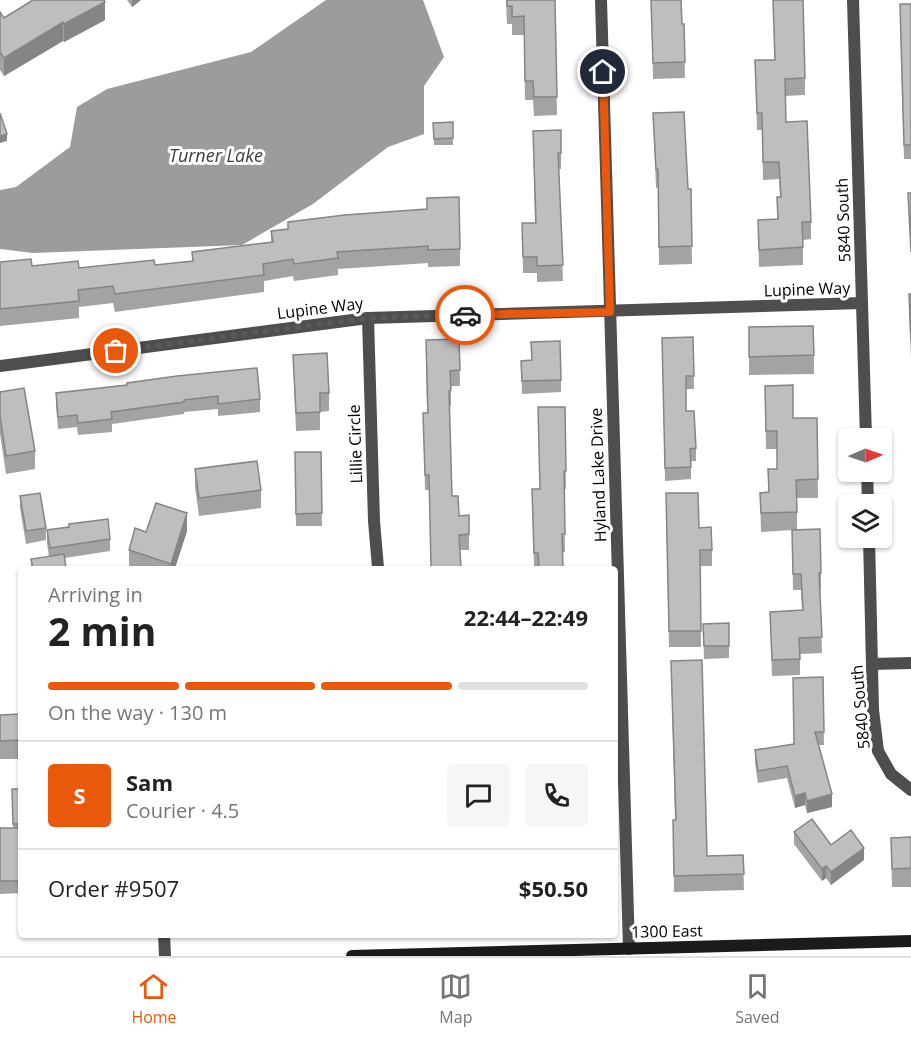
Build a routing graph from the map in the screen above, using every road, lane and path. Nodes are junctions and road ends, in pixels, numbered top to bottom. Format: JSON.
{"nodes":[{"id":1,"x":601,"y":0,"type":"edge"},
{"id":2,"x":853,"y":0,"type":"edge"},
{"id":3,"x":862,"y":303,"type":"junction"},
{"id":4,"x":610,"y":312,"type":"junction"},
{"id":5,"x":368,"y":318,"type":"junction"},
{"id":6,"x":0,"y":366,"type":"edge"},
{"id":7,"x":866,"y":428,"type":"edge"},
{"id":8,"x":869,"y":548,"type":"edge"},
{"id":9,"x":378,"y":566,"type":"edge"},
{"id":10,"x":618,"y":566,"type":"edge"},
{"id":11,"x":618,"y":580,"type":"edge"},
{"id":12,"x":911,"y":663,"type":"edge"},
{"id":13,"x":873,"y":664,"type":"junction"},
{"id":14,"x":911,"y":790,"type":"edge"},
{"id":15,"x":164,"y":938,"type":"edge"},
{"id":16,"x":911,"y":941,"type":"edge"},
{"id":17,"x":629,"y":949,"type":"junction"},
{"id":18,"x":165,"y":956,"type":"edge"},
{"id":19,"x":352,"y":956,"type":"edge"}],
"edges":[{"from":1,"to":4,"type":"street","name":"Hyland Lake Drive"},
{"from":2,"to":3,"type":"street","name":"5840 South"},
{"from":3,"to":4,"type":"street","name":"Lupine Way"},
{"from":3,"to":7,"type":"street","name":"5840 South"},
{"from":4,"to":5,"type":"street","name":"Lupine Way"},
{"from":4,"to":10,"type":"street","name":"Hyland Lake Drive"},
{"from":5,"to":6,"type":"street","name":"Lupine Way"},
{"from":5,"to":9,"type":"street","name":"Lillie Circle"},
{"from":8,"to":13,"type":"street","name":"5840 South"},
{"from":11,"to":17,"type":"street","name":"Hyland Lake Drive"},
{"from":12,"to":13,"type":"street"},
{"from":13,"to":14,"type":"street","name":"5840 South"},
{"from":15,"to":18,"type":"street"},
{"from":16,"to":17,"type":"main road","name":"1300 East"},
{"from":17,"to":19,"type":"main road","name":"1300 East"}]}
